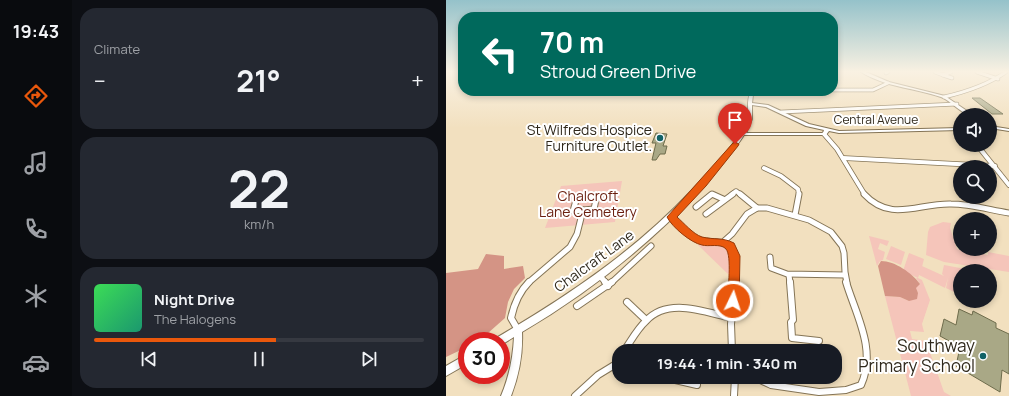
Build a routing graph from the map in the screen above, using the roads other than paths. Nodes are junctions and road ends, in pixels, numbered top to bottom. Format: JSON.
{"nodes":[{"id":1,"x":918,"y":90,"type":"edge"},
{"id":2,"x":968,"y":90,"type":"edge"},
{"id":3,"x":751,"y":96,"type":"edge"},
{"id":4,"x":944,"y":97,"type":"junction"},
{"id":5,"x":750,"y":104,"type":"junction"},
{"id":6,"x":957,"y":104,"type":"junction"},
{"id":7,"x":962,"y":108,"type":"edge"},
{"id":8,"x":781,"y":112,"type":"junction"},
{"id":9,"x":997,"y":128,"type":"edge"},
{"id":10,"x":953,"y":129,"type":"edge"},
{"id":11,"x":1009,"y":130,"type":"edge"},
{"id":12,"x":815,"y":131,"type":"junction"},
{"id":13,"x":825,"y":132,"type":"junction"},
{"id":14,"x":742,"y":134,"type":"junction"},
{"id":15,"x":983,"y":152,"type":"edge"},
{"id":16,"x":843,"y":158,"type":"junction"},
{"id":17,"x":991,"y":160,"type":"edge"},
{"id":18,"x":953,"y":164,"type":"edge"},
{"id":19,"x":997,"y":167,"type":"edge"},
{"id":20,"x":764,"y":168,"type":"dead end"},
{"id":21,"x":1009,"y":185,"type":"edge"},
{"id":22,"x":723,"y":199,"type":"junction"},
{"id":23,"x":696,"y":207,"type":"dead end"},
{"id":24,"x":757,"y":208,"type":"junction"},
{"id":25,"x":583,"y":210,"type":"junction"},
{"id":26,"x":1009,"y":213,"type":"edge"},
{"id":27,"x":706,"y":214,"type":"dead end"},
{"id":28,"x":795,"y":215,"type":"junction"},
{"id":29,"x":671,"y":217,"type":"junction"},
{"id":30,"x":723,"y":242,"type":"junction"},
{"id":31,"x":651,"y":246,"type":"dead end"},
{"id":32,"x":770,"y":257,"type":"dead end"},
{"id":33,"x":789,"y":275,"type":"junction"},
{"id":34,"x":845,"y":275,"type":"junction"},
{"id":35,"x":600,"y":276,"type":"junction"},
{"id":36,"x":608,"y":286,"type":"junction"},
{"id":37,"x":627,"y":302,"type":"dead end"},
{"id":38,"x":577,"y":306,"type":"dead end"},
{"id":39,"x":731,"y":318,"type":"junction"},
{"id":40,"x":646,"y":320,"type":"junction"},
{"id":41,"x":518,"y":330,"type":"junction"},
{"id":42,"x":510,"y":335,"type":"edge"},
{"id":43,"x":819,"y":341,"type":"dead end"},
{"id":44,"x":629,"y":344,"type":"edge"},
{"id":45,"x":732,"y":344,"type":"edge"},
{"id":46,"x":458,"y":364,"type":"edge"},
{"id":47,"x":612,"y":367,"type":"edge"},
{"id":48,"x":446,"y":371,"type":"edge"},
{"id":49,"x":693,"y":384,"type":"edge"},
{"id":50,"x":735,"y":384,"type":"edge"},
{"id":51,"x":769,"y":384,"type":"edge"},
{"id":52,"x":697,"y":385,"type":"dead end"},
{"id":53,"x":506,"y":396,"type":"edge"},
{"id":54,"x":575,"y":396,"type":"edge"},
{"id":55,"x":734,"y":396,"type":"edge"}],
"edges":[{"from":1,"to":4,"type":"street"},
{"from":2,"to":4,"type":"street"},
{"from":3,"to":5,"type":"street","name":"Chalcraft Lane"},
{"from":4,"to":6,"type":"street"},
{"from":5,"to":8,"type":"street","name":"Central Avenue"},
{"from":5,"to":14,"type":"street","name":"Chalcraft Lane"},
{"from":6,"to":7,"type":"street"},
{"from":6,"to":8,"type":"street"},
{"from":8,"to":12,"type":"street","name":"Central Avenue"},
{"from":9,"to":11,"type":"street"},
{"from":10,"to":13,"type":"street","name":"Central Avenue"},
{"from":12,"to":13,"type":"street","name":"Central Avenue"},
{"from":12,"to":14,"type":"street"},
{"from":13,"to":16,"type":"street"},
{"from":14,"to":29,"type":"street","name":"Chalcraft Lane"},
{"from":15,"to":17,"type":"street"},
{"from":16,"to":18,"type":"street"},
{"from":16,"to":26,"type":"street"},
{"from":19,"to":21,"type":"street"},
{"from":20,"to":28,"type":"street"},
{"from":22,"to":23,"type":"street"},
{"from":22,"to":24,"type":"street"},
{"from":22,"to":27,"type":"street"},
{"from":24,"to":28,"type":"street"},
{"from":24,"to":30,"type":"street"},
{"from":25,"to":25,"type":"street"},
{"from":25,"to":41,"type":"street"},
{"from":28,"to":34,"type":"street"},
{"from":29,"to":30,"type":"street"},
{"from":29,"to":35,"type":"street","name":"Chalcraft Lane"},
{"from":30,"to":39,"type":"street"},
{"from":31,"to":36,"type":"street"},
{"from":32,"to":33,"type":"street"},
{"from":33,"to":34,"type":"street"},
{"from":33,"to":43,"type":"street"},
{"from":34,"to":51,"type":"street"},
{"from":35,"to":36,"type":"street"},
{"from":35,"to":41,"type":"street","name":"Chalcraft Lane"},
{"from":36,"to":38,"type":"street"},
{"from":37,"to":40,"type":"street"},
{"from":39,"to":40,"type":"street"},
{"from":39,"to":45,"type":"street"},
{"from":40,"to":44,"type":"street"},
{"from":41,"to":42,"type":"street","name":"Chalcraft Lane"},
{"from":41,"to":53,"type":"street"},
{"from":46,"to":48,"type":"street"},
{"from":47,"to":54,"type":"street"},
{"from":49,"to":52,"type":"street"},
{"from":50,"to":55,"type":"street"}]}
